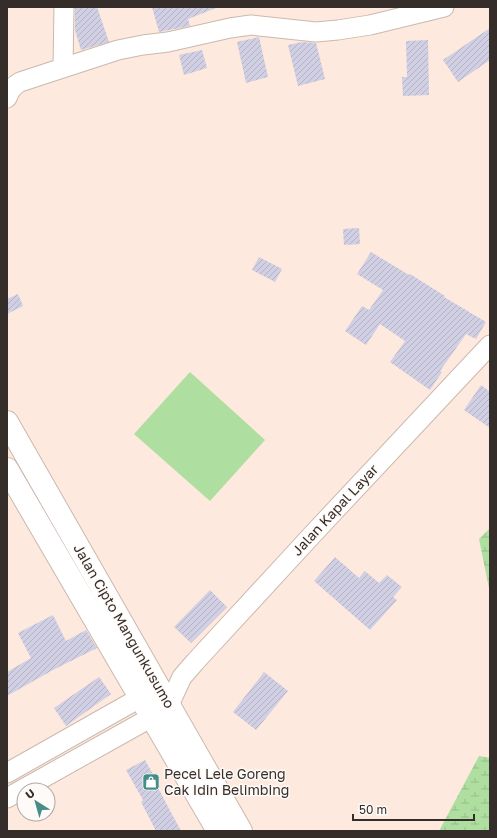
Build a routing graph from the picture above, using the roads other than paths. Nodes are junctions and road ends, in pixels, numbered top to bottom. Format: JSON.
{"nodes":[{"id":1,"x":64,"y":7,"type":"edge"},
{"id":2,"x":444,"y":7,"type":"edge"},
{"id":3,"x":63,"y":68,"type":"junction"},
{"id":4,"x":7,"y":98,"type":"edge"},
{"id":5,"x":490,"y":344,"type":"edge"},
{"id":6,"x":7,"y":422,"type":"edge"},
{"id":7,"x":7,"y":469,"type":"edge"},
{"id":8,"x":155,"y":702,"type":"junction"},
{"id":9,"x":7,"y":773,"type":"edge"},
{"id":10,"x":7,"y":798,"type":"edge"},
{"id":11,"x":218,"y":831,"type":"edge"},
{"id":12,"x":241,"y":831,"type":"edge"}],
"edges":[{"from":1,"to":3,"type":"street"},
{"from":2,"to":3,"type":"street"},
{"from":3,"to":4,"type":"street"},
{"from":5,"to":8,"type":"street","name":"Jalan Kapal Layar"},
{"from":6,"to":8,"type":"street","name":"Jalan Cipto Mangunkusumo"},
{"from":7,"to":8,"type":"street","name":"Jalan Cipto Mangunkusumo"},
{"from":8,"to":9,"type":"street"},
{"from":8,"to":10,"type":"street"},
{"from":8,"to":11,"type":"street","name":"Jalan Cipto Mangunkusumo"},
{"from":8,"to":12,"type":"street","name":"Jalan Cipto Mangunkusumo"}]}
